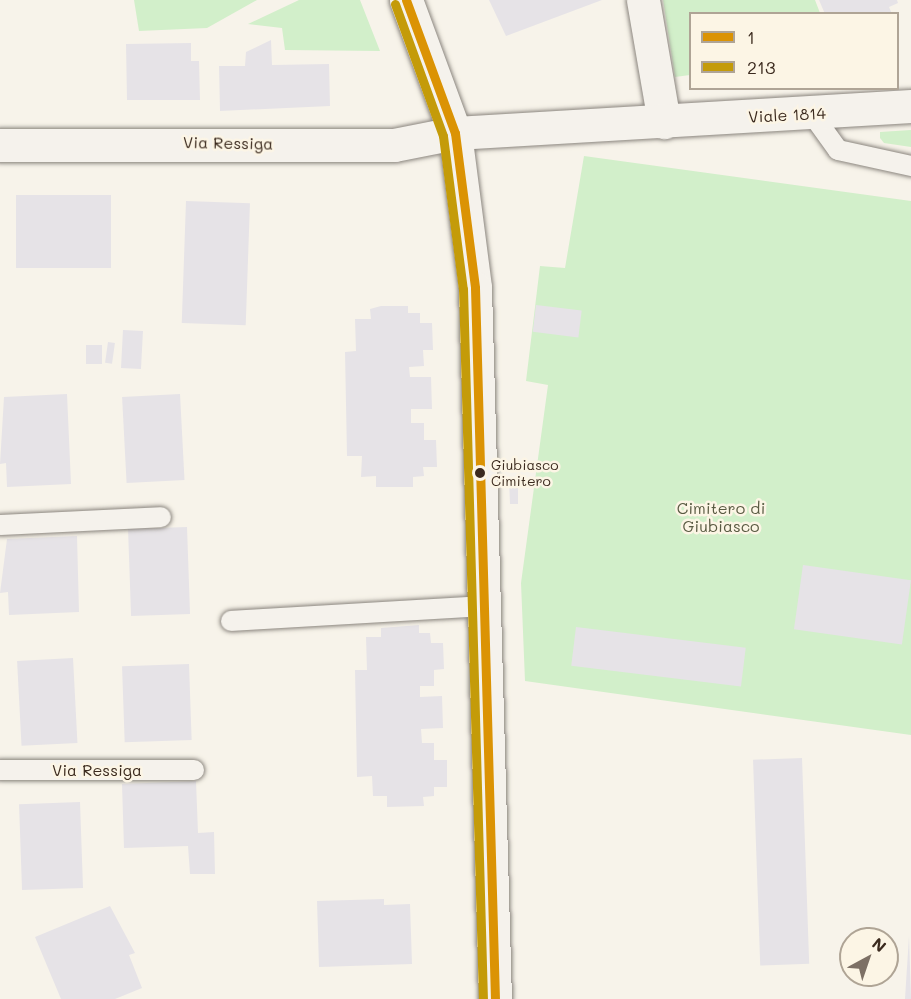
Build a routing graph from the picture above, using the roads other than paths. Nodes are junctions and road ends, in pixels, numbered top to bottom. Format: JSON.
{"nodes":[{"id":1,"x":406,"y":0,"type":"edge"},
{"id":2,"x":643,"y":0,"type":"edge"},
{"id":3,"x":911,"y":106,"type":"edge"},
{"id":4,"x":812,"y":114,"type":"junction"},
{"id":5,"x":664,"y":122,"type":"junction"},
{"id":6,"x":455,"y":132,"type":"junction"},
{"id":7,"x":0,"y":145,"type":"edge"},
{"id":8,"x":911,"y":166,"type":"edge"},
{"id":9,"x":161,"y":518,"type":"dead end"},
{"id":10,"x":0,"y":525,"type":"edge"},
{"id":11,"x":484,"y":606,"type":"junction"},
{"id":12,"x":231,"y":621,"type":"dead end"},
{"id":13,"x":0,"y":770,"type":"edge"},
{"id":14,"x":194,"y":770,"type":"dead end"},
{"id":15,"x":495,"y":999,"type":"edge"}],
"edges":[{"from":1,"to":6,"type":"street"},
{"from":2,"to":5,"type":"street"},
{"from":3,"to":4,"type":"street","name":"Viale 1814"},
{"from":4,"to":5,"type":"street","name":"Viale 1814"},
{"from":4,"to":8,"type":"lane"},
{"from":5,"to":6,"type":"street","name":"Viale 1814"},
{"from":6,"to":7,"type":"street","name":"Via Ressiga"},
{"from":6,"to":11,"type":"street"},
{"from":9,"to":10,"type":"lane"},
{"from":11,"to":12,"type":"lane"},
{"from":11,"to":15,"type":"street"},
{"from":13,"to":14,"type":"lane","name":"Via Ressiga"}]}
